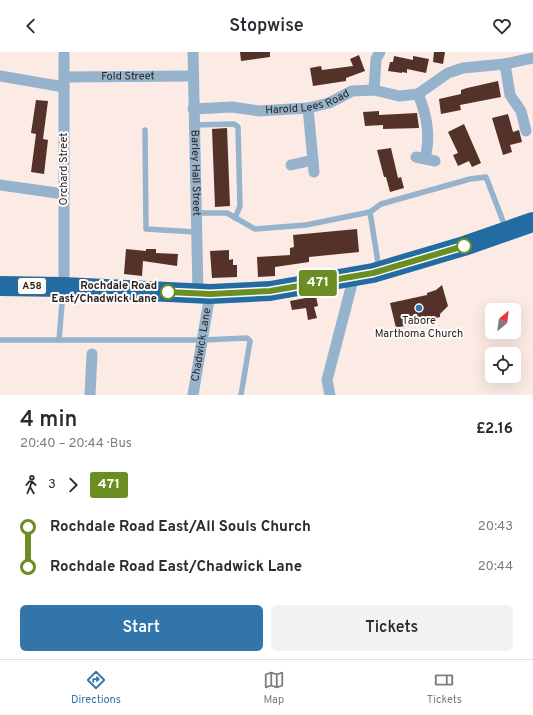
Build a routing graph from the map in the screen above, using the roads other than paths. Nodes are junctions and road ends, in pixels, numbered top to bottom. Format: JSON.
{"nodes":[{"id":1,"x":64,"y":52,"type":"edge"},
{"id":2,"x":192,"y":52,"type":"edge"},
{"id":3,"x":380,"y":52,"type":"edge"},
{"id":4,"x":533,"y":58,"type":"edge"},
{"id":5,"x":505,"y":64,"type":"junction"},
{"id":6,"x":0,"y":76,"type":"edge"},
{"id":7,"x":192,"y":76,"type":"junction"},
{"id":8,"x":64,"y":82,"type":"junction"},
{"id":9,"x":374,"y":90,"type":"junction"},
{"id":10,"x":418,"y":94,"type":"junction"},
{"id":11,"x":308,"y":108,"type":"junction"},
{"id":12,"x":192,"y":109,"type":"junction"},
{"id":13,"x":193,"y":126,"type":"junction"},
{"id":14,"x":145,"y":130,"type":"dead end"},
{"id":15,"x":526,"y":131,"type":"dead end"},
{"id":16,"x":426,"y":159,"type":"dead end"},
{"id":17,"x":313,"y":160,"type":"junction"},
{"id":18,"x":291,"y":165,"type":"dead end"},
{"id":19,"x":314,"y":172,"type":"dead end"},
{"id":20,"x":0,"y":185,"type":"edge"},
{"id":21,"x":64,"y":194,"type":"junction"},
{"id":22,"x":370,"y":212,"type":"junction"},
{"id":23,"x":196,"y":213,"type":"junction"},
{"id":24,"x":235,"y":218,"type":"junction"},
{"id":25,"x":533,"y":222,"type":"edge"},
{"id":26,"x":507,"y":231,"type":"junction"},
{"id":27,"x":196,"y":232,"type":"junction"},
{"id":28,"x":380,"y":271,"type":"junction"},
{"id":29,"x":354,"y":276,"type":"junction"},
{"id":30,"x":0,"y":286,"type":"edge"},
{"id":31,"x":64,"y":287,"type":"junction"},
{"id":32,"x":204,"y":294,"type":"junction"},
{"id":33,"x":0,"y":340,"type":"edge"},
{"id":34,"x":59,"y":340,"type":"junction"},
{"id":35,"x":203,"y":340,"type":"junction"},
{"id":36,"x":92,"y":354,"type":"dead end"},
{"id":37,"x":90,"y":395,"type":"edge"},
{"id":38,"x":193,"y":395,"type":"edge"},
{"id":39,"x":240,"y":395,"type":"edge"},
{"id":40,"x":330,"y":395,"type":"edge"}],
"edges":[{"from":1,"to":8,"type":"street","name":"Orchard Street"},
{"from":2,"to":7,"type":"street","name":"Barley Hall Street"},
{"from":3,"to":9,"type":"street"},
{"from":4,"to":5,"type":"street","name":"Harold Lees Road"},
{"from":5,"to":10,"type":"street","name":"Harold Lees Road"},
{"from":5,"to":15,"type":"street"},
{"from":6,"to":8,"type":"street","name":"Fold Street"},
{"from":7,"to":8,"type":"street","name":"Fold Street"},
{"from":7,"to":12,"type":"street","name":"Barley Hall Street"},
{"from":8,"to":21,"type":"street","name":"Orchard Street"},
{"from":9,"to":10,"type":"street","name":"Harold Lees Road"},
{"from":9,"to":11,"type":"street","name":"Harold Lees Road"},
{"from":10,"to":16,"type":"street"},
{"from":11,"to":12,"type":"street","name":"Harold Lees Road"},
{"from":11,"to":17,"type":"street"},
{"from":12,"to":13,"type":"street","name":"Barley Hall Street"},
{"from":13,"to":23,"type":"street","name":"Barley Hall Street"},
{"from":13,"to":24,"type":"lane"},
{"from":14,"to":27,"type":"lane"},
{"from":17,"to":18,"type":"street"},
{"from":17,"to":19,"type":"street"},
{"from":20,"to":21,"type":"street"},
{"from":21,"to":31,"type":"street","name":"Orchard Street"},
{"from":22,"to":24,"type":"lane"},
{"from":22,"to":26,"type":"lane"},
{"from":22,"to":28,"type":"lane"},
{"from":23,"to":24,"type":"lane"},
{"from":23,"to":27,"type":"street","name":"Barley Hall Street"},
{"from":25,"to":26,"type":"highway","number":"A58"},
{"from":26,"to":28,"type":"highway","number":"A58"},
{"from":27,"to":32,"type":"street","name":"Barley Hall Street"},
{"from":28,"to":29,"type":"highway","number":"A58"},
{"from":29,"to":32,"type":"highway","number":"A58"},
{"from":29,"to":40,"type":"street"},
{"from":30,"to":31,"type":"highway","number":"A58"},
{"from":31,"to":32,"type":"highway","number":"A58"},
{"from":31,"to":34,"type":"lane"},
{"from":32,"to":35,"type":"street","name":"Chadwick Lane"},
{"from":33,"to":34,"type":"lane"},
{"from":34,"to":35,"type":"lane"},
{"from":35,"to":38,"type":"street","name":"Chadwick Lane"},
{"from":35,"to":39,"type":"lane"},
{"from":36,"to":37,"type":"street"}]}
